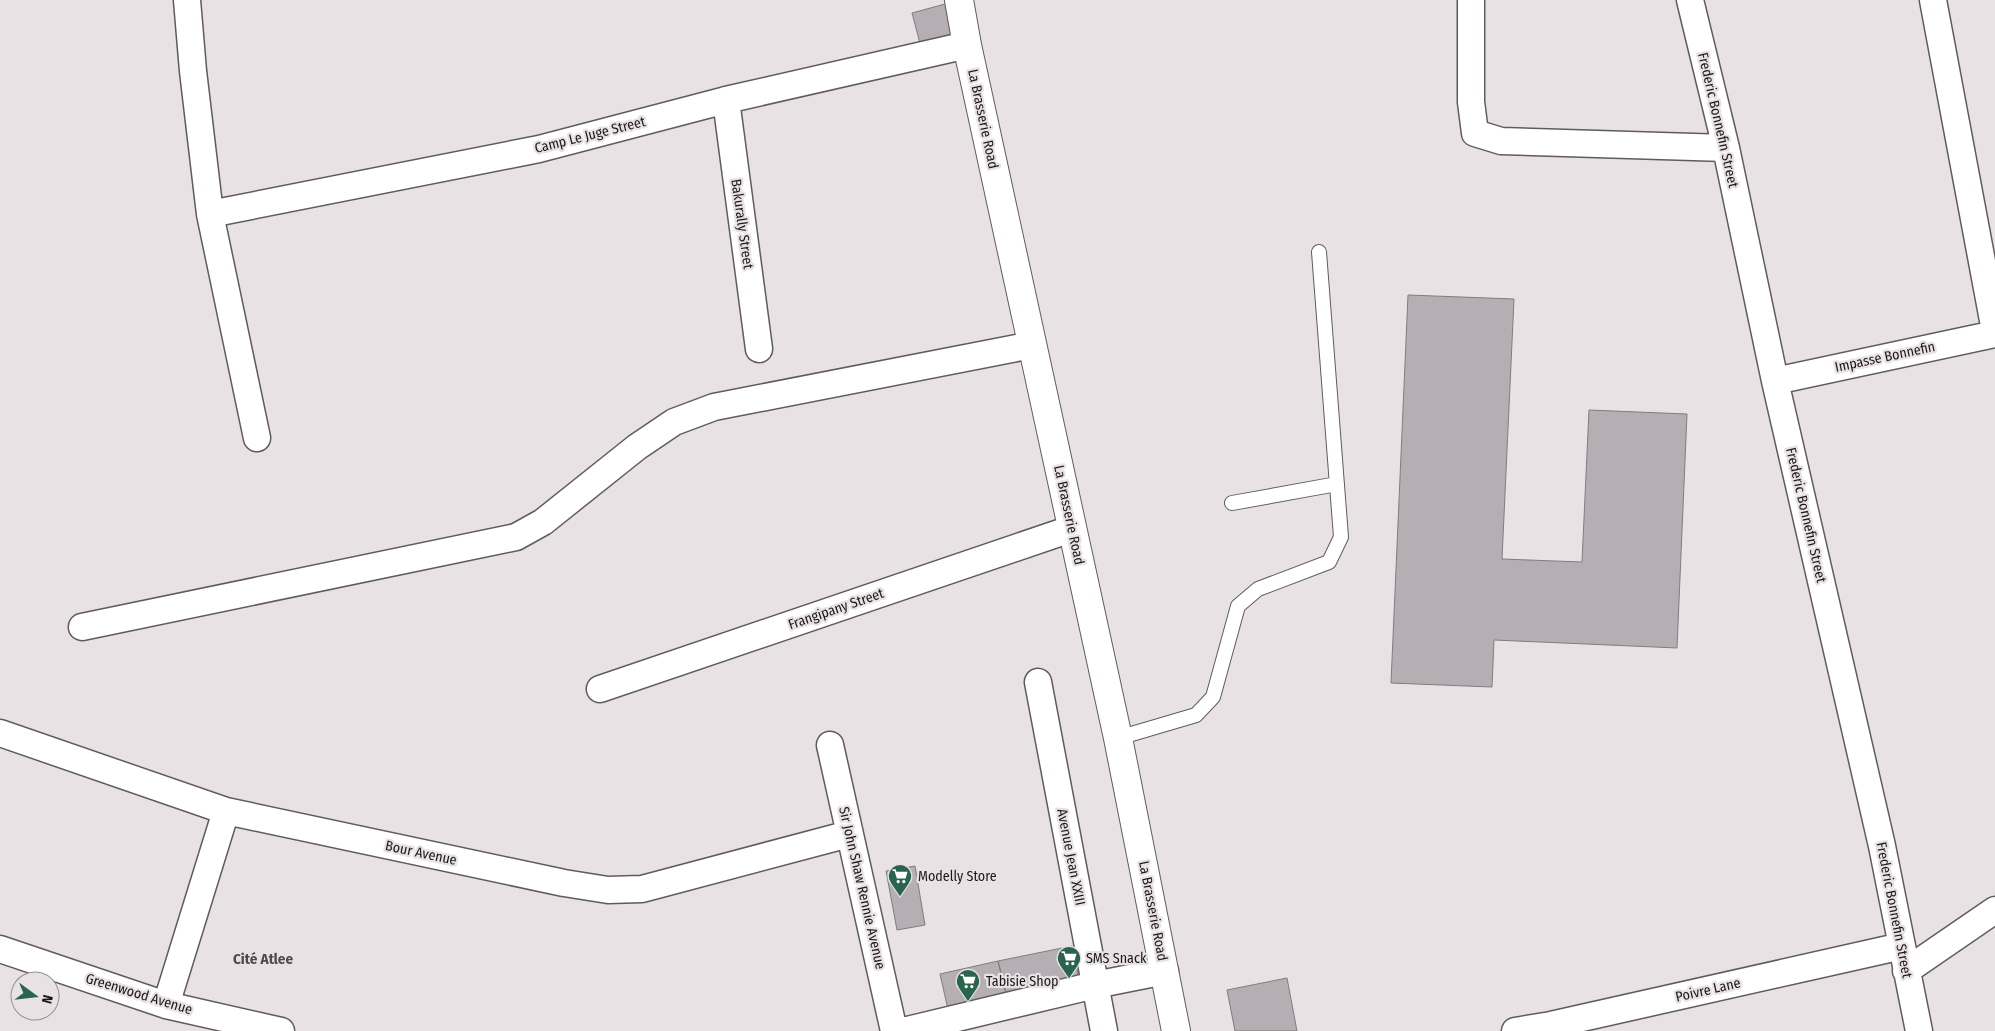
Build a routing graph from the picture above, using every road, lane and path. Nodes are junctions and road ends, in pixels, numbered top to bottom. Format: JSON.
{"nodes":[{"id":1,"x":187,"y":0,"type":"edge"},
{"id":2,"x":959,"y":0,"type":"edge"},
{"id":3,"x":1471,"y":0,"type":"edge"},
{"id":4,"x":1690,"y":0,"type":"edge"},
{"id":5,"x":1933,"y":0,"type":"edge"},
{"id":6,"x":967,"y":45,"type":"junction"},
{"id":7,"x":726,"y":100,"type":"junction"},
{"id":8,"x":1726,"y":148,"type":"junction"},
{"id":9,"x":210,"y":214,"type":"junction"},
{"id":10,"x":1319,"y":252,"type":"dead end"},
{"id":11,"x":1995,"y":332,"type":"edge"},
{"id":12,"x":1032,"y":345,"type":"junction"},
{"id":13,"x":759,"y":349,"type":"dead end"},
{"id":14,"x":1775,"y":380,"type":"junction"},
{"id":15,"x":257,"y":438,"type":"dead end"},
{"id":16,"x":1337,"y":484,"type":"junction"},
{"id":17,"x":1232,"y":503,"type":"dead end"},
{"id":18,"x":1072,"y":529,"type":"junction"},
{"id":19,"x":82,"y":627,"type":"dead end"},
{"id":20,"x":1038,"y":682,"type":"dead end"},
{"id":21,"x":600,"y":689,"type":"dead end"},
{"id":22,"x":0,"y":734,"type":"edge"},
{"id":23,"x":1118,"y":738,"type":"junction"},
{"id":24,"x":830,"y":745,"type":"dead end"},
{"id":25,"x":226,"y":811,"type":"junction"},
{"id":26,"x":850,"y":834,"type":"junction"},
{"id":27,"x":1995,"y":910,"type":"edge"},
{"id":28,"x":1902,"y":946,"type":"junction"},
{"id":29,"x":0,"y":949,"type":"edge"},
{"id":30,"x":1165,"y":971,"type":"junction"},
{"id":31,"x":1906,"y":971,"type":"junction"},
{"id":32,"x":1095,"y":986,"type":"junction"},
{"id":33,"x":166,"y":1005,"type":"junction"},
{"id":34,"x":1552,"y":1028,"type":"edge"},
{"id":35,"x":281,"y":1031,"type":"edge"},
{"id":36,"x":894,"y":1031,"type":"edge"},
{"id":37,"x":904,"y":1031,"type":"edge"},
{"id":38,"x":1104,"y":1031,"type":"edge"},
{"id":39,"x":1176,"y":1031,"type":"edge"},
{"id":40,"x":1515,"y":1031,"type":"edge"},
{"id":41,"x":1919,"y":1031,"type":"edge"}],
"edges":[{"from":1,"to":9,"type":"street"},
{"from":2,"to":6,"type":"main road","name":"La Brasserie Road"},
{"from":3,"to":8,"type":"street"},
{"from":4,"to":8,"type":"street","name":"Frederic Bonnefin Street"},
{"from":5,"to":11,"type":"street"},
{"from":6,"to":7,"type":"street","name":"Camp Le Juge Street"},
{"from":6,"to":12,"type":"main road","name":"La Brasserie Road"},
{"from":7,"to":9,"type":"street","name":"Camp Le Juge Street"},
{"from":7,"to":13,"type":"street","name":"Bakurally Street"},
{"from":8,"to":14,"type":"street","name":"Frederic Bonnefin Street"},
{"from":9,"to":15,"type":"street"},
{"from":10,"to":16,"type":"lane"},
{"from":11,"to":14,"type":"street","name":"Impasse Bonnefin"},
{"from":12,"to":18,"type":"main road","name":"La Brasserie Road"},
{"from":12,"to":19,"type":"street"},
{"from":14,"to":28,"type":"street","name":"Frederic Bonnefin Street"},
{"from":16,"to":17,"type":"lane"},
{"from":16,"to":23,"type":"lane"},
{"from":18,"to":21,"type":"street","name":"Frangipany Street"},
{"from":18,"to":23,"type":"main road","name":"La Brasserie Road"},
{"from":20,"to":32,"type":"street","name":"Avenue Jean XXIII"},
{"from":22,"to":25,"type":"street","name":"Bour Avenue"},
{"from":23,"to":30,"type":"main road","name":"La Brasserie Road"},
{"from":24,"to":26,"type":"street","name":"Sir John Shaw Rennie Avenue"},
{"from":25,"to":26,"type":"street","name":"Bour Avenue"},
{"from":25,"to":33,"type":"street"},
{"from":26,"to":36,"type":"street","name":"Sir John Shaw Rennie Avenue"},
{"from":27,"to":31,"type":"street"},
{"from":28,"to":31,"type":"street","name":"Frederic Bonnefin Street"},
{"from":28,"to":34,"type":"street","name":"Poivre Lane"},
{"from":29,"to":33,"type":"street","name":"Greenwood Avenue"},
{"from":30,"to":32,"type":"street"},
{"from":30,"to":39,"type":"main road","name":"La Brasserie Road"},
{"from":31,"to":41,"type":"street","name":"Frederic Bonnefin Street"},
{"from":32,"to":37,"type":"street"},
{"from":32,"to":38,"type":"street","name":"Avenue Jean XXIII"},
{"from":33,"to":35,"type":"street","name":"Greenwood Avenue"},
{"from":34,"to":40,"type":"street","name":"Poivre Lane"}]}
